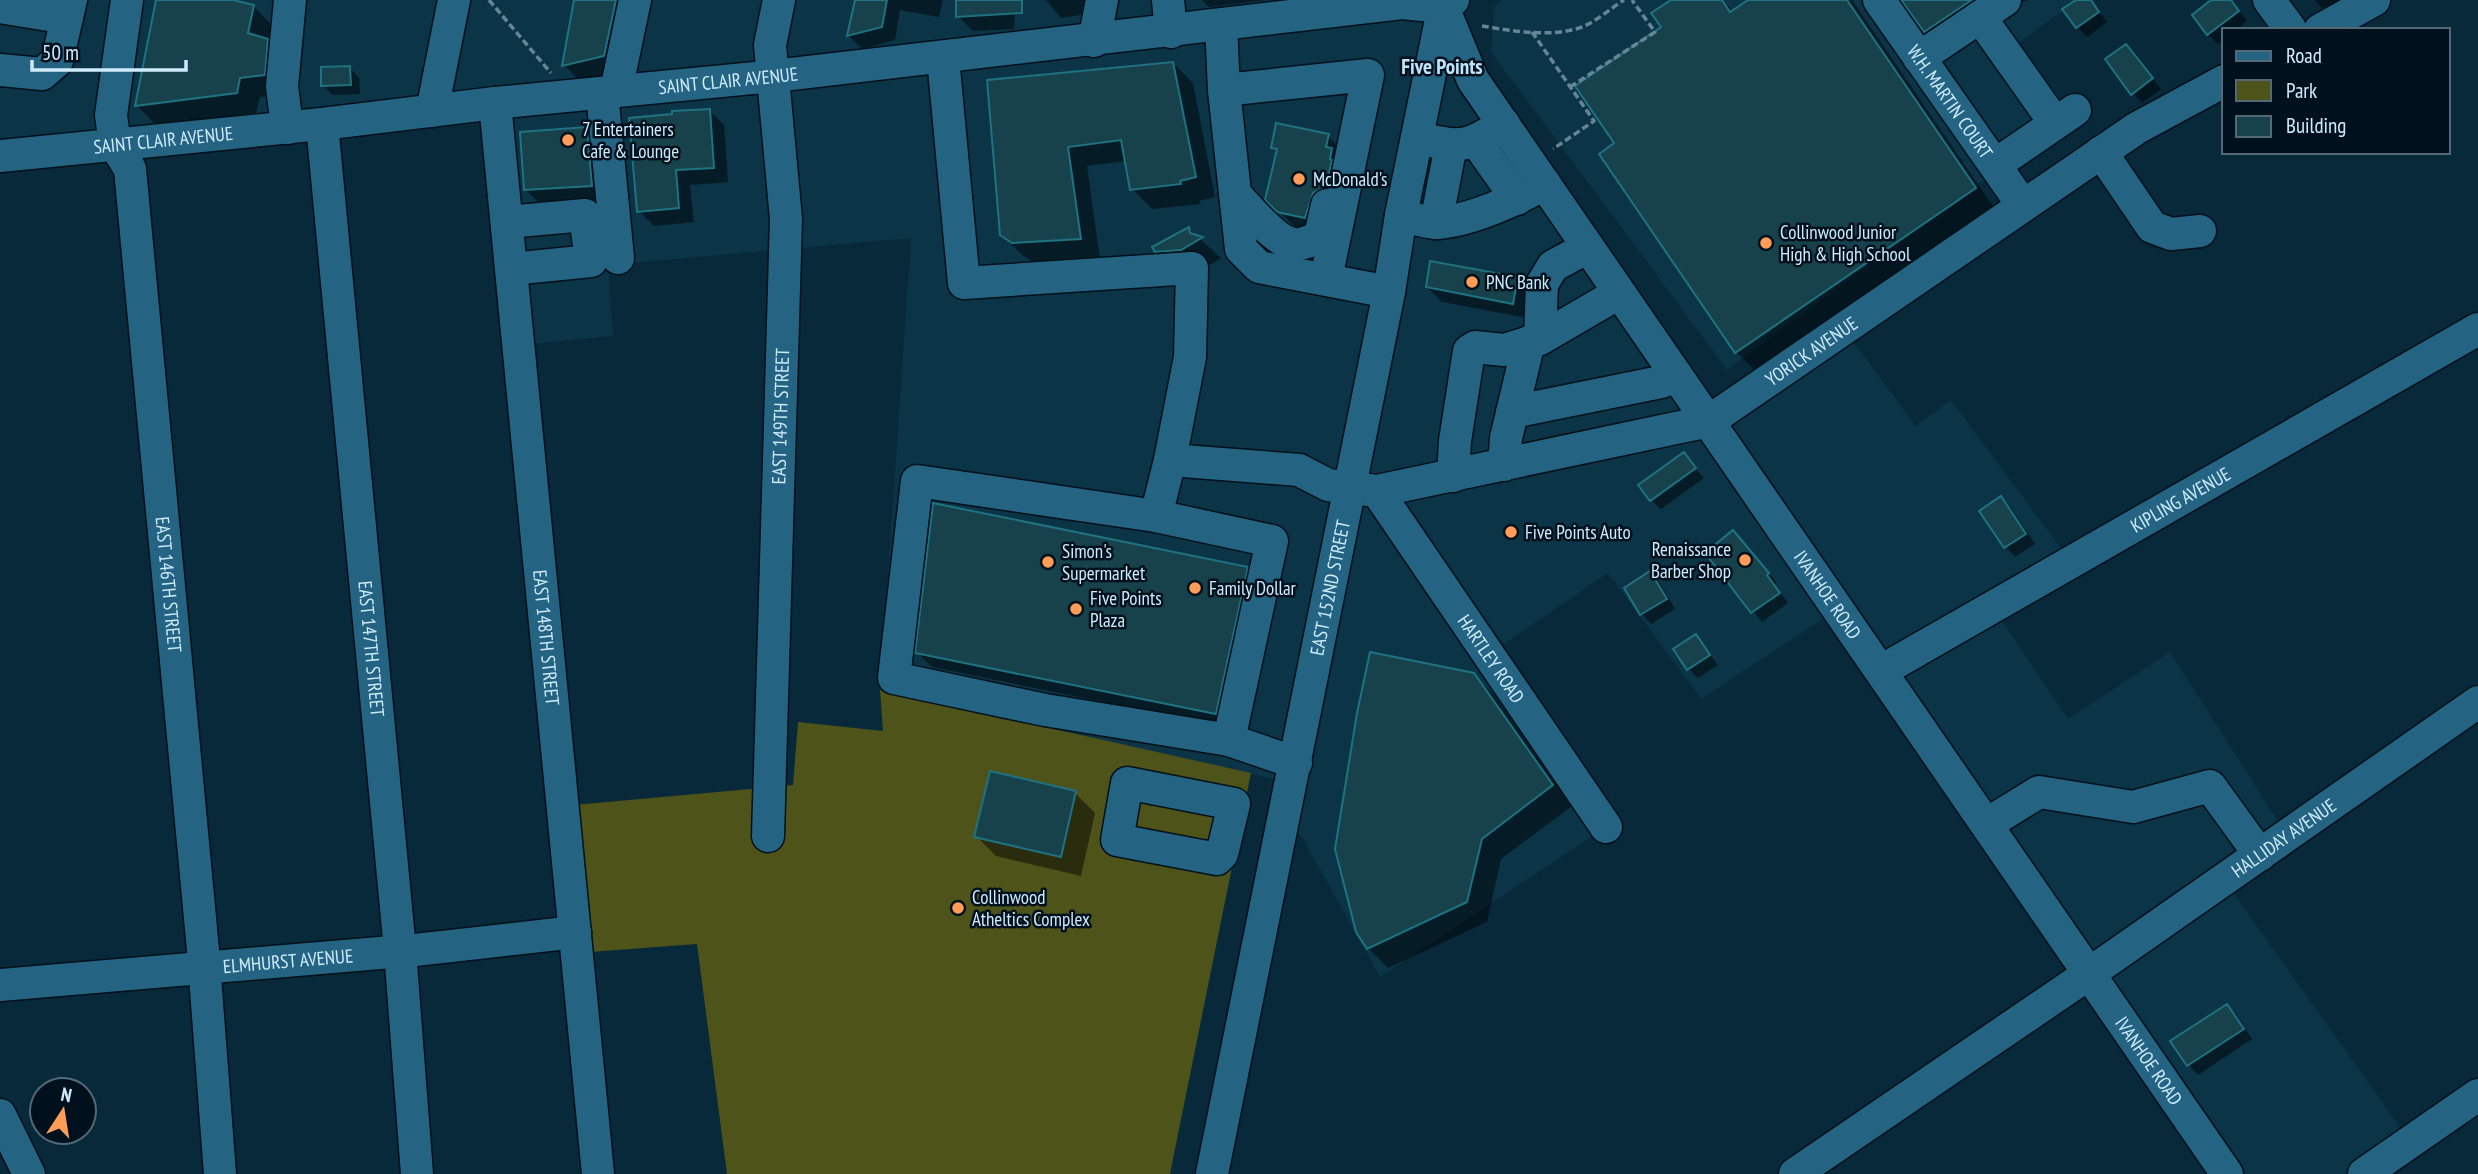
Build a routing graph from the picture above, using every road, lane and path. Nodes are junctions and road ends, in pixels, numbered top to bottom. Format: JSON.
{"nodes":[{"id":1,"x":127,"y":0,"type":"edge"},
{"id":2,"x":290,"y":0,"type":"edge"},
{"id":3,"x":454,"y":0,"type":"edge"},
{"id":4,"x":489,"y":0,"type":"edge"},
{"id":5,"x":635,"y":0,"type":"edge"},
{"id":6,"x":779,"y":0,"type":"edge"},
{"id":7,"x":1102,"y":0,"type":"edge"},
{"id":8,"x":1168,"y":0,"type":"edge"},
{"id":9,"x":1624,"y":0,"type":"edge"},
{"id":10,"x":1632,"y":0,"type":"edge"},
{"id":11,"x":1879,"y":0,"type":"edge"},
{"id":12,"x":2269,"y":0,"type":"edge"},
{"id":13,"x":2374,"y":0,"type":"edge"},
{"id":14,"x":1447,"y":2,"type":"edge"},
{"id":15,"x":1347,"y":5,"type":"edge"},
{"id":16,"x":0,"y":7,"type":"edge"},
{"id":17,"x":1993,"y":8,"type":"edge"},
{"id":18,"x":69,"y":9,"type":"edge"},
{"id":19,"x":1221,"y":25,"type":"junction"},
{"id":20,"x":1482,"y":26,"type":"dead end"},
{"id":21,"x":2290,"y":28,"type":"edge"},
{"id":22,"x":2324,"y":28,"type":"edge"},
{"id":23,"x":1171,"y":32,"type":"junction"},
{"id":24,"x":1532,"y":32,"type":"junction"},
{"id":25,"x":1094,"y":41,"type":"junction"},
{"id":26,"x":943,"y":58,"type":"junction"},
{"id":27,"x":1919,"y":58,"type":"junction"},
{"id":28,"x":0,"y":70,"type":"edge"},
{"id":29,"x":551,"y":74,"type":"dead end"},
{"id":30,"x":774,"y":76,"type":"junction"},
{"id":31,"x":2222,"y":82,"type":"edge"},
{"id":32,"x":1570,"y":87,"type":"junction"},
{"id":33,"x":1224,"y":90,"type":"junction"},
{"id":34,"x":609,"y":92,"type":"junction"},
{"id":35,"x":495,"y":103,"type":"junction"},
{"id":36,"x":432,"y":111,"type":"junction"},
{"id":37,"x":1360,"y":112,"type":"junction"},
{"id":38,"x":322,"y":124,"type":"junction"},
{"id":39,"x":1504,"y":124,"type":"junction"},
{"id":40,"x":287,"y":128,"type":"junction"},
{"id":41,"x":1417,"y":138,"type":"junction"},
{"id":42,"x":1461,"y":144,"type":"junction"},
{"id":43,"x":115,"y":145,"type":"junction"},
{"id":44,"x":1553,"y":149,"type":"dead end"},
{"id":45,"x":2101,"y":152,"type":"junction"},
{"id":46,"x":0,"y":156,"type":"edge"},
{"id":47,"x":1995,"y":165,"type":"junction"},
{"id":48,"x":1545,"y":184,"type":"junction"},
{"id":49,"x":1517,"y":199,"type":"junction"},
{"id":50,"x":2022,"y":204,"type":"junction"},
{"id":51,"x":1237,"y":207,"type":"junction"},
{"id":52,"x":599,"y":214,"type":"junction"},
{"id":53,"x":1474,"y":214,"type":"junction"},
{"id":54,"x":1401,"y":215,"type":"junction"},
{"id":55,"x":507,"y":222,"type":"junction"},
{"id":56,"x":1436,"y":223,"type":"junction"},
{"id":57,"x":2200,"y":230,"type":"dead end"},
{"id":58,"x":1588,"y":247,"type":"junction"},
{"id":59,"x":618,"y":258,"type":"dead end"},
{"id":60,"x":511,"y":269,"type":"junction"},
{"id":61,"x":1326,"y":279,"type":"junction"},
{"id":62,"x":1389,"y":292,"type":"junction"},
{"id":63,"x":1619,"y":293,"type":"junction"},
{"id":64,"x":2478,"y":329,"type":"edge"},
{"id":65,"x":1534,"y":340,"type":"junction"},
{"id":66,"x":1677,"y":376,"type":"junction"},
{"id":67,"x":1512,"y":412,"type":"junction"},
{"id":68,"x":1709,"y":421,"type":"junction"},
{"id":69,"x":1170,"y":460,"type":"junction"},
{"id":70,"x":1504,"y":465,"type":"junction"},
{"id":71,"x":1453,"y":476,"type":"junction"},
{"id":72,"x":1363,"y":490,"type":"junction"},
{"id":73,"x":1156,"y":516,"type":"junction"},
{"id":74,"x":1881,"y":671,"type":"junction"},
{"id":75,"x":2478,"y":702,"type":"edge"},
{"id":76,"x":1229,"y":740,"type":"junction"},
{"id":77,"x":1296,"y":763,"type":"junction"},
{"id":78,"x":1987,"y":824,"type":"junction"},
{"id":79,"x":1606,"y":827,"type":"dead end"},
{"id":80,"x":1230,"y":830,"type":"dead end"},
{"id":81,"x":768,"y":836,"type":"dead end"},
{"id":82,"x":1280,"y":839,"type":"junction"},
{"id":83,"x":2260,"y":855,"type":"junction"},
{"id":84,"x":575,"y":932,"type":"junction"},
{"id":85,"x":400,"y":950,"type":"junction"},
{"id":86,"x":204,"y":968,"type":"junction"},
{"id":87,"x":2090,"y":973,"type":"junction"},
{"id":88,"x":0,"y":985,"type":"edge"},
{"id":89,"x":2478,"y":1095,"type":"edge"},
{"id":90,"x":0,"y":1115,"type":"edge"},
{"id":91,"x":29,"y":1174,"type":"edge"},
{"id":92,"x":220,"y":1174,"type":"edge"},
{"id":93,"x":417,"y":1174,"type":"edge"},
{"id":94,"x":598,"y":1174,"type":"edge"},
{"id":95,"x":1212,"y":1174,"type":"edge"},
{"id":96,"x":1795,"y":1174,"type":"edge"},
{"id":97,"x":2227,"y":1174,"type":"edge"},
{"id":98,"x":2364,"y":1174,"type":"edge"}],
"edges":[{"from":1,"to":43,"type":"street","name":"EAST 146TH STREET"},
{"from":2,"to":40,"type":"street"},
{"from":3,"to":36,"type":"street"},
{"from":4,"to":29,"type":"path"},
{"from":5,"to":34,"type":"street"},
{"from":6,"to":30,"type":"street","name":"EAST 149TH STREET"},
{"from":7,"to":25,"type":"street"},
{"from":8,"to":23,"type":"street"},
{"from":9,"to":24,"type":"path"},
{"from":10,"to":32,"type":"path"},
{"from":11,"to":27,"type":"street","name":"W.H. MARTIN COURT"},
{"from":12,"to":21,"type":"street"},
{"from":13,"to":22,"type":"street"},
{"from":14,"to":15,"type":"street","name":"SAINT CLAIR AVENUE"},
{"from":14,"to":39,"type":"street","name":"IVANHOE ROAD"},
{"from":14,"to":41,"type":"street","name":"EAST 152ND STREET"},
{"from":15,"to":19,"type":"street","name":"SAINT CLAIR AVENUE"},
{"from":16,"to":18,"type":"street"},
{"from":17,"to":27,"type":"street"},
{"from":17,"to":47,"type":"street"},
{"from":18,"to":28,"type":"street"},
{"from":19,"to":23,"type":"street","name":"SAINT CLAIR AVENUE"},
{"from":19,"to":33,"type":"street"},
{"from":20,"to":24,"type":"path"},
{"from":23,"to":25,"type":"street","name":"SAINT CLAIR AVENUE"},
{"from":24,"to":32,"type":"path"},
{"from":25,"to":26,"type":"street","name":"SAINT CLAIR AVENUE"},
{"from":26,"to":30,"type":"street","name":"SAINT CLAIR AVENUE"},
{"from":26,"to":69,"type":"street"},
{"from":27,"to":47,"type":"street","name":"W.H. MARTIN COURT"},
{"from":30,"to":34,"type":"street","name":"SAINT CLAIR AVENUE"},
{"from":30,"to":81,"type":"street","name":"EAST 149TH STREET"},
{"from":31,"to":45,"type":"street","name":"YORICK AVENUE"},
{"from":32,"to":44,"type":"path"},
{"from":33,"to":37,"type":"street"},
{"from":33,"to":51,"type":"street"},
{"from":34,"to":35,"type":"street","name":"SAINT CLAIR AVENUE"},
{"from":34,"to":52,"type":"street"},
{"from":35,"to":36,"type":"street","name":"SAINT CLAIR AVENUE"},
{"from":35,"to":55,"type":"street","name":"EAST 148TH STREET"},
{"from":36,"to":38,"type":"street","name":"SAINT CLAIR AVENUE"},
{"from":37,"to":51,"type":"street"},
{"from":37,"to":61,"type":"street"},
{"from":38,"to":40,"type":"street","name":"SAINT CLAIR AVENUE"},
{"from":38,"to":85,"type":"street","name":"EAST 147TH STREET"},
{"from":39,"to":42,"type":"street"},
{"from":39,"to":48,"type":"street","name":"IVANHOE ROAD"},
{"from":40,"to":43,"type":"street","name":"SAINT CLAIR AVENUE"},
{"from":41,"to":42,"type":"street"},
{"from":41,"to":54,"type":"street","name":"EAST 152ND STREET"},
{"from":42,"to":49,"type":"street"},
{"from":42,"to":53,"type":"street"},
{"from":42,"to":56,"type":"street"},
{"from":43,"to":46,"type":"street","name":"SAINT CLAIR AVENUE"},
{"from":43,"to":86,"type":"street","name":"EAST 146TH STREET"},
{"from":45,"to":50,"type":"street","name":"YORICK AVENUE"},
{"from":45,"to":57,"type":"street"},
{"from":47,"to":50,"type":"street","name":"W.H. MARTIN COURT"},
{"from":48,"to":49,"type":"street"},
{"from":48,"to":58,"type":"street","name":"IVANHOE ROAD"},
{"from":49,"to":53,"type":"street"},
{"from":50,"to":68,"type":"street","name":"YORICK AVENUE"},
{"from":51,"to":61,"type":"street"},
{"from":52,"to":55,"type":"street"},
{"from":52,"to":59,"type":"street"},
{"from":52,"to":60,"type":"street"},
{"from":53,"to":56,"type":"street"},
{"from":54,"to":56,"type":"street"},
{"from":54,"to":62,"type":"street","name":"EAST 152ND STREET"},
{"from":55,"to":60,"type":"street","name":"EAST 148TH STREET"},
{"from":58,"to":63,"type":"street","name":"IVANHOE ROAD"},
{"from":58,"to":65,"type":"street"},
{"from":60,"to":84,"type":"street","name":"EAST 148TH STREET"},
{"from":61,"to":62,"type":"street"},
{"from":62,"to":72,"type":"street","name":"EAST 152ND STREET"},
{"from":63,"to":65,"type":"street"},
{"from":63,"to":66,"type":"street","name":"IVANHOE ROAD"},
{"from":64,"to":74,"type":"street","name":"KIPLING AVENUE"},
{"from":65,"to":67,"type":"street"},
{"from":65,"to":71,"type":"street"},
{"from":66,"to":67,"type":"street"},
{"from":66,"to":68,"type":"street","name":"IVANHOE ROAD"},
{"from":67,"to":70,"type":"street"},
{"from":68,"to":70,"type":"street","name":"YORICK AVENUE"},
{"from":68,"to":74,"type":"street","name":"IVANHOE ROAD"},
{"from":69,"to":72,"type":"street"},
{"from":69,"to":73,"type":"street"},
{"from":70,"to":71,"type":"street","name":"YORICK AVENUE"},
{"from":71,"to":72,"type":"street","name":"YORICK AVENUE"},
{"from":72,"to":77,"type":"street","name":"EAST 152ND STREET"},
{"from":72,"to":79,"type":"street","name":"HARTLEY ROAD"},
{"from":73,"to":76,"type":"street"},
{"from":73,"to":76,"type":"street"},
{"from":74,"to":78,"type":"street","name":"IVANHOE ROAD"},
{"from":75,"to":83,"type":"street","name":"HALLIDAY AVENUE"},
{"from":76,"to":77,"type":"street"},
{"from":77,"to":82,"type":"street","name":"EAST 152ND STREET"},
{"from":78,"to":83,"type":"street"},
{"from":78,"to":87,"type":"street","name":"IVANHOE ROAD"},
{"from":80,"to":82,"type":"street"},
{"from":82,"to":95,"type":"street","name":"EAST 152ND STREET"},
{"from":83,"to":87,"type":"street","name":"HALLIDAY AVENUE"},
{"from":84,"to":85,"type":"street","name":"ELMHURST AVENUE"},
{"from":84,"to":94,"type":"street","name":"EAST 148TH STREET"},
{"from":85,"to":86,"type":"street","name":"ELMHURST AVENUE"},
{"from":85,"to":93,"type":"street","name":"EAST 147TH STREET"},
{"from":86,"to":88,"type":"street","name":"ELMHURST AVENUE"},
{"from":86,"to":92,"type":"street","name":"EAST 146TH STREET"},
{"from":87,"to":96,"type":"street","name":"HALLIDAY AVENUE"},
{"from":87,"to":97,"type":"street","name":"IVANHOE ROAD"},
{"from":89,"to":98,"type":"street"},
{"from":90,"to":91,"type":"street"}]}
